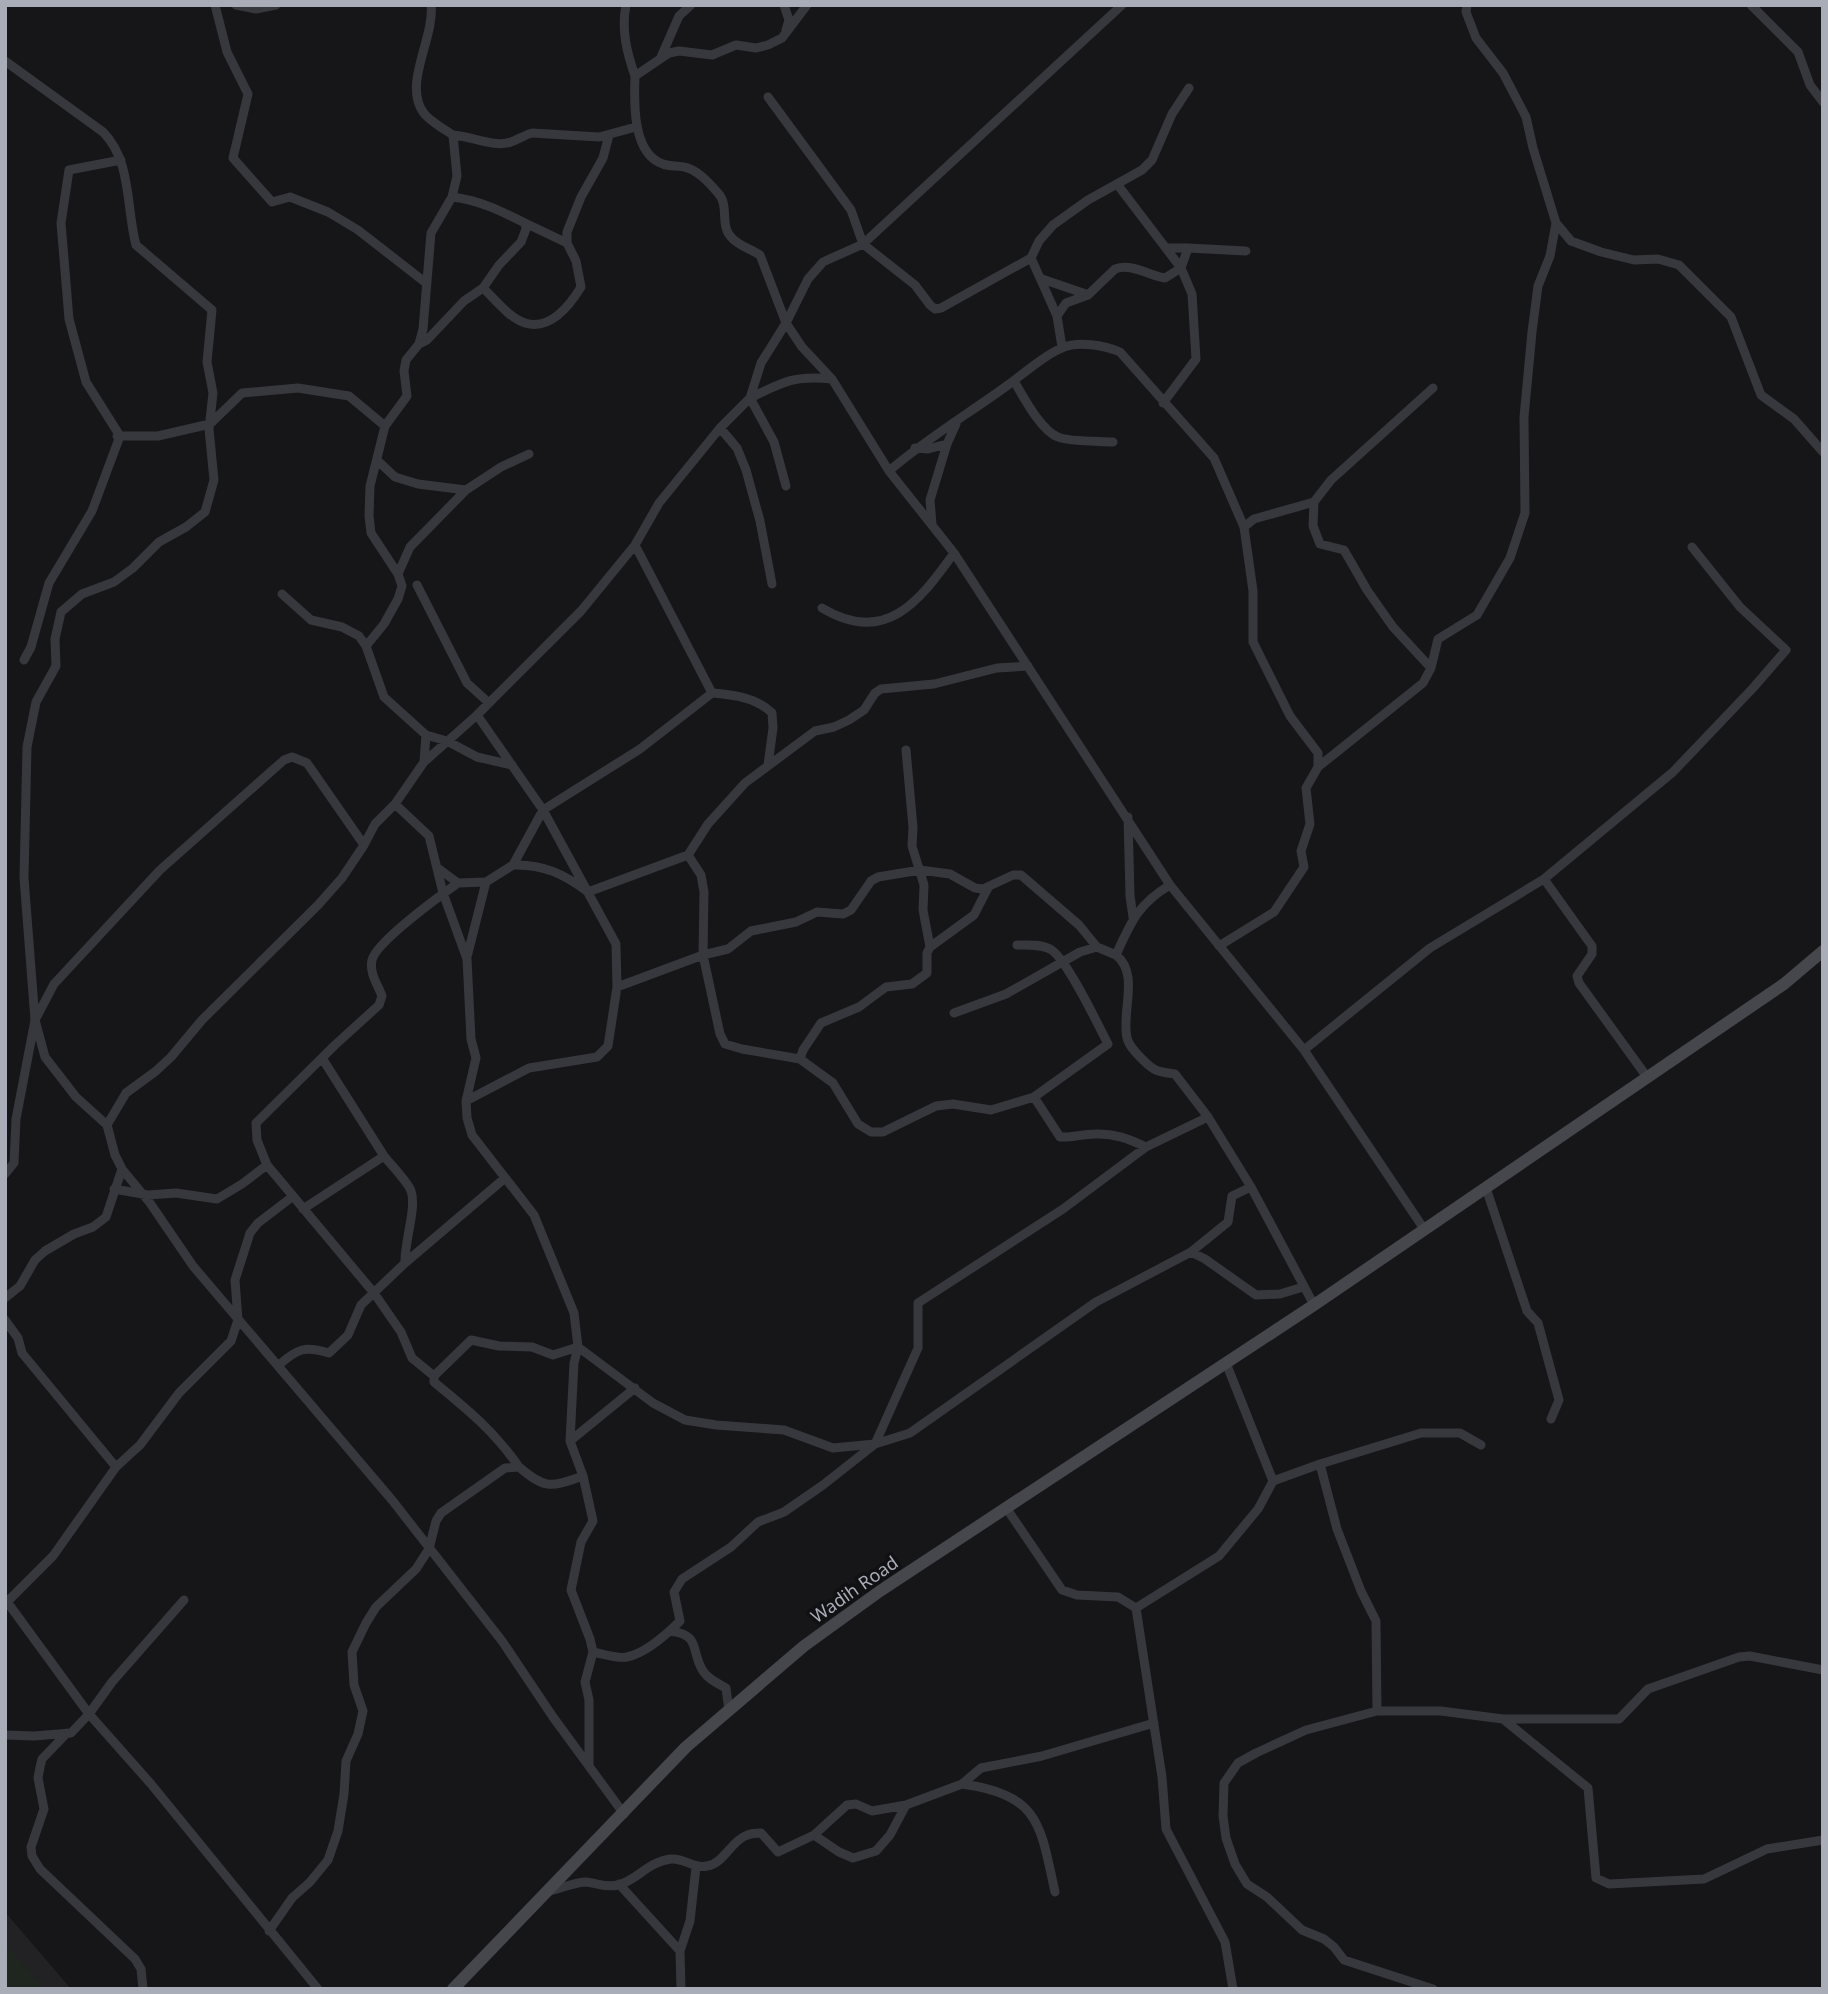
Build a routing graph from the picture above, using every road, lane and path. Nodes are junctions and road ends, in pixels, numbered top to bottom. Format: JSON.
{"nodes":[{"id":1,"x":215,"y":5,"type":"edge"},
{"id":2,"x":236,"y":5,"type":"edge"},
{"id":3,"x":276,"y":5,"type":"edge"},
{"id":4,"x":431,"y":5,"type":"edge"},
{"id":5,"x":626,"y":5,"type":"edge"},
{"id":6,"x":691,"y":5,"type":"edge"},
{"id":7,"x":784,"y":5,"type":"edge"},
{"id":8,"x":807,"y":5,"type":"edge"},
{"id":9,"x":1122,"y":5,"type":"edge"},
{"id":10,"x":1466,"y":5,"type":"edge"},
{"id":11,"x":1751,"y":5,"type":"edge"},
{"id":12,"x":782,"y":38,"type":"junction"},
{"id":13,"x":661,"y":57,"type":"junction"},
{"id":14,"x":5,"y":61,"type":"edge"},
{"id":15,"x":635,"y":76,"type":"junction"},
{"id":16,"x":1189,"y":88,"type":"dead end"},
{"id":17,"x":768,"y":97,"type":"dead end"},
{"id":18,"x":1823,"y":102,"type":"edge"},
{"id":19,"x":636,"y":127,"type":"junction"},
{"id":20,"x":453,"y":135,"type":"junction"},
{"id":21,"x":609,"y":135,"type":"junction"},
{"id":22,"x":121,"y":160,"type":"junction"},
{"id":23,"x":1117,"y":184,"type":"junction"},
{"id":24,"x":452,"y":197,"type":"junction"},
{"id":25,"x":524,"y":223,"type":"junction"},
{"id":26,"x":1556,"y":223,"type":"junction"},
{"id":27,"x":543,"y":233,"type":"junction"},
{"id":28,"x":521,"y":242,"type":"junction"},
{"id":29,"x":567,"y":243,"type":"junction"},
{"id":30,"x":863,"y":244,"type":"junction"},
{"id":31,"x":1166,"y":248,"type":"junction"},
{"id":32,"x":1188,"y":248,"type":"junction"},
{"id":33,"x":1246,"y":251,"type":"dead end"},
{"id":34,"x":1031,"y":258,"type":"junction"},
{"id":35,"x":1181,"y":268,"type":"junction"},
{"id":36,"x":1042,"y":279,"type":"junction"},
{"id":37,"x":426,"y":283,"type":"junction"},
{"id":38,"x":484,"y":288,"type":"junction"},
{"id":39,"x":1088,"y":295,"type":"junction"},
{"id":40,"x":1057,"y":316,"type":"junction"},
{"id":41,"x":786,"y":323,"type":"junction"},
{"id":42,"x":419,"y":344,"type":"junction"},
{"id":43,"x":1062,"y":347,"type":"junction"},
{"id":44,"x":832,"y":379,"type":"junction"},
{"id":45,"x":1014,"y":381,"type":"junction"},
{"id":46,"x":1433,"y":388,"type":"dead end"},
{"id":47,"x":750,"y":398,"type":"junction"},
{"id":48,"x":1163,"y":403,"type":"junction"},
{"id":49,"x":957,"y":422,"type":"junction"},
{"id":50,"x":210,"y":424,"type":"junction"},
{"id":51,"x":385,"y":426,"type":"junction"},
{"id":52,"x":720,"y":428,"type":"junction"},
{"id":53,"x":119,"y":436,"type":"junction"},
{"id":54,"x":1113,"y":442,"type":"dead end"},
{"id":55,"x":947,"y":444,"type":"junction"},
{"id":56,"x":915,"y":448,"type":"junction"},
{"id":57,"x":1823,"y":452,"type":"edge"},
{"id":58,"x":529,"y":454,"type":"dead end"},
{"id":59,"x":378,"y":461,"type":"junction"},
{"id":60,"x":889,"y":471,"type":"junction"},
{"id":61,"x":786,"y":486,"type":"dead end"},
{"id":62,"x":466,"y":490,"type":"junction"},
{"id":63,"x":1314,"y":502,"type":"junction"},
{"id":64,"x":932,"y":525,"type":"junction"},
{"id":65,"x":1244,"y":527,"type":"junction"},
{"id":66,"x":635,"y":545,"type":"junction"},
{"id":67,"x":1692,"y":547,"type":"dead end"},
{"id":68,"x":954,"y":553,"type":"junction"},
{"id":69,"x":398,"y":574,"type":"junction"},
{"id":70,"x":772,"y":584,"type":"dead end"},
{"id":71,"x":417,"y":585,"type":"dead end"},
{"id":72,"x":282,"y":594,"type":"dead end"},
{"id":73,"x":822,"y":608,"type":"dead end"},
{"id":74,"x":366,"y":646,"type":"junction"},
{"id":75,"x":24,"y":660,"type":"dead end"},
{"id":76,"x":1028,"y":666,"type":"junction"},
{"id":77,"x":1431,"y":668,"type":"junction"},
{"id":78,"x":712,"y":693,"type":"junction"},
{"id":79,"x":489,"y":703,"type":"junction"},
{"id":80,"x":477,"y":715,"type":"junction"},
{"id":81,"x":426,"y":735,"type":"junction"},
{"id":82,"x":447,"y":741,"type":"junction"},
{"id":83,"x":906,"y":750,"type":"dead end"},
{"id":84,"x":424,"y":762,"type":"junction"},
{"id":85,"x":512,"y":765,"type":"junction"},
{"id":86,"x":768,"y":765,"type":"junction"},
{"id":87,"x":1318,"y":766,"type":"junction"},
{"id":88,"x":395,"y":804,"type":"junction"},
{"id":89,"x":543,"y":810,"type":"junction"},
{"id":90,"x":1128,"y":817,"type":"junction"},
{"id":91,"x":364,"y":845,"type":"junction"},
{"id":92,"x":688,"y":855,"type":"junction"},
{"id":93,"x":513,"y":865,"type":"junction"},
{"id":94,"x":439,"y":869,"type":"junction"},
{"id":95,"x":920,"y":870,"type":"junction"},
{"id":96,"x":1544,"y":879,"type":"junction"},
{"id":97,"x":486,"y":882,"type":"junction"},
{"id":98,"x":458,"y":883,"type":"junction"},
{"id":99,"x":1170,"y":885,"type":"junction"},
{"id":100,"x":989,"y":886,"type":"junction"},
{"id":101,"x":588,"y":892,"type":"junction"},
{"id":102,"x":443,"y":893,"type":"junction"},
{"id":103,"x":1133,"y":917,"type":"junction"},
{"id":104,"x":1017,"y":945,"type":"dead end"},
{"id":105,"x":1219,"y":946,"type":"junction"},
{"id":106,"x":930,"y":947,"type":"junction"},
{"id":107,"x":1097,"y":947,"type":"junction"},
{"id":108,"x":1823,"y":951,"type":"edge"},
{"id":109,"x":1116,"y":954,"type":"junction"},
{"id":110,"x":703,"y":955,"type":"junction"},
{"id":111,"x":467,"y":959,"type":"junction"},
{"id":112,"x":1062,"y":962,"type":"junction"},
{"id":113,"x":617,"y":987,"type":"junction"},
{"id":114,"x":954,"y":1013,"type":"dead end"},
{"id":115,"x":35,"y":1020,"type":"junction"},
{"id":116,"x":1127,"y":1037,"type":"junction"},
{"id":117,"x":1108,"y":1044,"type":"junction"},
{"id":118,"x":1304,"y":1050,"type":"junction"},
{"id":119,"x":322,"y":1058,"type":"junction"},
{"id":120,"x":800,"y":1059,"type":"junction"},
{"id":121,"x":1647,"y":1077,"type":"junction"},
{"id":122,"x":1034,"y":1097,"type":"junction"},
{"id":123,"x":466,"y":1101,"type":"junction"},
{"id":124,"x":1209,"y":1117,"type":"junction"},
{"id":125,"x":107,"y":1125,"type":"junction"},
{"id":126,"x":1146,"y":1147,"type":"junction"},
{"id":127,"x":384,"y":1156,"type":"junction"},
{"id":128,"x":267,"y":1165,"type":"junction"},
{"id":129,"x":122,"y":1169,"type":"junction"},
{"id":130,"x":5,"y":1174,"type":"edge"},
{"id":131,"x":505,"y":1178,"type":"junction"},
{"id":132,"x":1251,"y":1187,"type":"junction"},
{"id":133,"x":1486,"y":1188,"type":"junction"},
{"id":134,"x":114,"y":1189,"type":"junction"},
{"id":135,"x":140,"y":1192,"type":"junction"},
{"id":136,"x":292,"y":1198,"type":"junction"},
{"id":137,"x":303,"y":1209,"type":"junction"},
{"id":138,"x":1424,"y":1229,"type":"junction"},
{"id":139,"x":1191,"y":1252,"type":"junction"},
{"id":140,"x":404,"y":1263,"type":"junction"},
{"id":141,"x":1303,"y":1287,"type":"junction"},
{"id":142,"x":374,"y":1293,"type":"junction"},
{"id":143,"x":5,"y":1298,"type":"edge"},
{"id":144,"x":1314,"y":1305,"type":"junction"},
{"id":145,"x":5,"y":1320,"type":"edge"},
{"id":146,"x":238,"y":1320,"type":"junction"},
{"id":147,"x":578,"y":1347,"type":"junction"},
{"id":148,"x":1226,"y":1363,"type":"junction"},
{"id":149,"x":279,"y":1365,"type":"junction"},
{"id":150,"x":433,"y":1376,"type":"junction"},
{"id":151,"x":635,"y":1388,"type":"junction"},
{"id":152,"x":1551,"y":1419,"type":"dead end"},
{"id":153,"x":570,"y":1441,"type":"junction"},
{"id":154,"x":875,"y":1444,"type":"junction"},
{"id":155,"x":1481,"y":1445,"type":"dead end"},
{"id":156,"x":1320,"y":1464,"type":"junction"},
{"id":157,"x":117,"y":1467,"type":"junction"},
{"id":158,"x":519,"y":1467,"type":"junction"},
{"id":159,"x":583,"y":1475,"type":"junction"},
{"id":160,"x":1273,"y":1481,"type":"junction"},
{"id":161,"x":1007,"y":1509,"type":"junction"},
{"id":162,"x":429,"y":1549,"type":"junction"},
{"id":163,"x":184,"y":1600,"type":"dead end"},
{"id":164,"x":6,"y":1601,"type":"edge"},
{"id":165,"x":1136,"y":1608,"type":"junction"},
{"id":166,"x":670,"y":1631,"type":"junction"},
{"id":167,"x":593,"y":1652,"type":"junction"},
{"id":168,"x":1823,"y":1670,"type":"edge"},
{"id":169,"x":729,"y":1711,"type":"junction"},
{"id":170,"x":1377,"y":1711,"type":"junction"},
{"id":171,"x":89,"y":1714,"type":"junction"},
{"id":172,"x":1503,"y":1718,"type":"junction"},
{"id":173,"x":1154,"y":1723,"type":"junction"},
{"id":174,"x":67,"y":1733,"type":"junction"},
{"id":175,"x":5,"y":1735,"type":"edge"},
{"id":176,"x":589,"y":1766,"type":"junction"},
{"id":177,"x":962,"y":1784,"type":"junction"},
{"id":178,"x":906,"y":1805,"type":"junction"},
{"id":179,"x":624,"y":1814,"type":"junction"},
{"id":180,"x":814,"y":1835,"type":"junction"},
{"id":181,"x":1823,"y":1840,"type":"edge"},
{"id":182,"x":696,"y":1867,"type":"junction"},
{"id":183,"x":619,"y":1884,"type":"junction"},
{"id":184,"x":546,"y":1892,"type":"junction"},
{"id":185,"x":1055,"y":1892,"type":"dead end"},
{"id":186,"x":269,"y":1930,"type":"junction"},
{"id":187,"x":680,"y":1951,"type":"junction"},
{"id":188,"x":143,"y":1989,"type":"edge"},
{"id":189,"x":318,"y":1989,"type":"edge"},
{"id":190,"x":453,"y":1989,"type":"edge"},
{"id":191,"x":681,"y":1989,"type":"edge"},
{"id":192,"x":1233,"y":1989,"type":"edge"},
{"id":193,"x":1433,"y":1989,"type":"edge"}],
"edges":[{"from":1,"to":37,"type":"street"},
{"from":2,"to":3,"type":"street"},
{"from":4,"to":20,"type":"street"},
{"from":5,"to":15,"type":"street"},
{"from":6,"to":13,"type":"street"},
{"from":7,"to":12,"type":"street"},
{"from":8,"to":12,"type":"street"},
{"from":9,"to":30,"type":"street"},
{"from":10,"to":26,"type":"street"},
{"from":11,"to":18,"type":"street"},
{"from":12,"to":13,"type":"street"},
{"from":13,"to":15,"type":"street"},
{"from":14,"to":22,"type":"street"},
{"from":15,"to":19,"type":"street"},
{"from":16,"to":23,"type":"street"},
{"from":17,"to":30,"type":"street"},
{"from":19,"to":21,"type":"street"},
{"from":19,"to":41,"type":"street"},
{"from":20,"to":21,"type":"street"},
{"from":20,"to":24,"type":"street"},
{"from":21,"to":29,"type":"street"},
{"from":22,"to":50,"type":"street"},
{"from":22,"to":53,"type":"street"},
{"from":23,"to":31,"type":"street"},
{"from":23,"to":34,"type":"street"},
{"from":24,"to":25,"type":"street"},
{"from":24,"to":37,"type":"street"},
{"from":25,"to":27,"type":"street"},
{"from":25,"to":28,"type":"street"},
{"from":26,"to":57,"type":"street"},
{"from":26,"to":77,"type":"street"},
{"from":27,"to":28,"type":"street"},
{"from":27,"to":29,"type":"street"},
{"from":28,"to":38,"type":"street"},
{"from":29,"to":38,"type":"street"},
{"from":30,"to":34,"type":"street"},
{"from":30,"to":41,"type":"street"},
{"from":31,"to":32,"type":"street"},
{"from":31,"to":35,"type":"street"},
{"from":32,"to":33,"type":"street"},
{"from":32,"to":35,"type":"street"},
{"from":34,"to":36,"type":"street"},
{"from":35,"to":39,"type":"street"},
{"from":35,"to":48,"type":"street"},
{"from":36,"to":39,"type":"street"},
{"from":36,"to":40,"type":"street"},
{"from":37,"to":42,"type":"street"},
{"from":38,"to":42,"type":"street"},
{"from":39,"to":40,"type":"street"},
{"from":40,"to":43,"type":"street"},
{"from":41,"to":44,"type":"street"},
{"from":41,"to":47,"type":"street"},
{"from":42,"to":51,"type":"street"},
{"from":43,"to":45,"type":"street"},
{"from":43,"to":48,"type":"street"},
{"from":44,"to":47,"type":"street"},
{"from":44,"to":60,"type":"street"},
{"from":45,"to":49,"type":"street"},
{"from":45,"to":54,"type":"street"},
{"from":46,"to":63,"type":"street"},
{"from":47,"to":52,"type":"street"},
{"from":47,"to":61,"type":"street"},
{"from":48,"to":65,"type":"street"},
{"from":49,"to":55,"type":"street"},
{"from":49,"to":56,"type":"street"},
{"from":50,"to":51,"type":"street"},
{"from":50,"to":53,"type":"street"},
{"from":50,"to":115,"type":"street"},
{"from":51,"to":59,"type":"street"},
{"from":52,"to":66,"type":"street"},
{"from":52,"to":70,"type":"street"},
{"from":53,"to":75,"type":"street"},
{"from":55,"to":56,"type":"street"},
{"from":55,"to":64,"type":"street"},
{"from":56,"to":60,"type":"street"},
{"from":58,"to":62,"type":"street"},
{"from":59,"to":62,"type":"street"},
{"from":59,"to":69,"type":"street"},
{"from":60,"to":64,"type":"street"},
{"from":62,"to":69,"type":"street"},
{"from":63,"to":65,"type":"street"},
{"from":63,"to":77,"type":"street"},
{"from":64,"to":68,"type":"street"},
{"from":65,"to":87,"type":"street"},
{"from":66,"to":78,"type":"street"},
{"from":66,"to":79,"type":"street"},
{"from":67,"to":96,"type":"street"},
{"from":68,"to":73,"type":"street"},
{"from":68,"to":76,"type":"street"},
{"from":69,"to":74,"type":"street"},
{"from":71,"to":79,"type":"street"},
{"from":72,"to":74,"type":"street"},
{"from":74,"to":81,"type":"street"},
{"from":76,"to":86,"type":"street"},
{"from":76,"to":90,"type":"street"},
{"from":77,"to":87,"type":"street"},
{"from":78,"to":86,"type":"street"},
{"from":78,"to":89,"type":"street"},
{"from":79,"to":80,"type":"street"},
{"from":80,"to":82,"type":"street"},
{"from":80,"to":85,"type":"street"},
{"from":81,"to":82,"type":"street"},
{"from":81,"to":84,"type":"street"},
{"from":82,"to":84,"type":"street"},
{"from":82,"to":85,"type":"street"},
{"from":83,"to":95,"type":"street"},
{"from":84,"to":88,"type":"street"},
{"from":85,"to":89,"type":"street"},
{"from":86,"to":92,"type":"street"},
{"from":87,"to":105,"type":"street"},
{"from":88,"to":91,"type":"street"},
{"from":88,"to":94,"type":"street"},
{"from":89,"to":93,"type":"street"},
{"from":89,"to":101,"type":"street"},
{"from":90,"to":99,"type":"street"},
{"from":90,"to":103,"type":"street"},
{"from":91,"to":115,"type":"street"},
{"from":91,"to":125,"type":"street"},
{"from":92,"to":101,"type":"street"},
{"from":92,"to":110,"type":"street"},
{"from":93,"to":97,"type":"street"},
{"from":93,"to":101,"type":"street"},
{"from":94,"to":98,"type":"street"},
{"from":94,"to":102,"type":"street"},
{"from":95,"to":100,"type":"street"},
{"from":95,"to":106,"type":"street"},
{"from":95,"to":110,"type":"street"},
{"from":96,"to":118,"type":"street"},
{"from":96,"to":121,"type":"street"},
{"from":97,"to":98,"type":"street"},
{"from":97,"to":111,"type":"street"},
{"from":98,"to":102,"type":"street"},
{"from":99,"to":103,"type":"street"},
{"from":99,"to":105,"type":"street"},
{"from":100,"to":106,"type":"street"},
{"from":100,"to":107,"type":"street"},
{"from":101,"to":113,"type":"street"},
{"from":102,"to":111,"type":"street"},
{"from":102,"to":119,"type":"street"},
{"from":103,"to":109,"type":"street"},
{"from":104,"to":112,"type":"street"},
{"from":105,"to":118,"type":"street"},
{"from":106,"to":120,"type":"street"},
{"from":107,"to":109,"type":"street"},
{"from":107,"to":112,"type":"street"},
{"from":108,"to":121,"type":"street","name":"Wadih Road"},
{"from":109,"to":116,"type":"street"},
{"from":110,"to":113,"type":"street"},
{"from":110,"to":120,"type":"street"},
{"from":111,"to":123,"type":"street"},
{"from":112,"to":114,"type":"street"},
{"from":112,"to":117,"type":"street"},
{"from":113,"to":123,"type":"street"},
{"from":115,"to":125,"type":"street"},
{"from":115,"to":130,"type":"street"},
{"from":116,"to":117,"type":"street"},
{"from":116,"to":124,"type":"street"},
{"from":117,"to":122,"type":"street"},
{"from":118,"to":138,"type":"street"},
{"from":119,"to":127,"type":"street"},
{"from":119,"to":128,"type":"street"},
{"from":120,"to":122,"type":"street"},
{"from":121,"to":133,"type":"street","name":"Wadih Road"},
{"from":122,"to":126,"type":"street"},
{"from":123,"to":131,"type":"street"},
{"from":124,"to":126,"type":"street"},
{"from":124,"to":132,"type":"street"},
{"from":125,"to":129,"type":"street"},
{"from":126,"to":154,"type":"street"},
{"from":127,"to":137,"type":"street"},
{"from":127,"to":140,"type":"street"},
{"from":128,"to":135,"type":"street"},
{"from":128,"to":136,"type":"street"},
{"from":129,"to":134,"type":"street"},
{"from":129,"to":135,"type":"street"},
{"from":131,"to":140,"type":"street"},
{"from":131,"to":147,"type":"street"},
{"from":132,"to":139,"type":"street"},
{"from":132,"to":141,"type":"street"},
{"from":133,"to":138,"type":"street","name":"Wadih Road"},
{"from":133,"to":152,"type":"street"},
{"from":134,"to":135,"type":"street"},
{"from":134,"to":143,"type":"street"},
{"from":135,"to":146,"type":"street"},
{"from":136,"to":137,"type":"street"},
{"from":136,"to":146,"type":"street"},
{"from":137,"to":142,"type":"street"},
{"from":138,"to":144,"type":"street","name":"Wadih Road"},
{"from":139,"to":141,"type":"street"},
{"from":139,"to":154,"type":"street"},
{"from":140,"to":142,"type":"street"},
{"from":141,"to":144,"type":"street"},
{"from":142,"to":149,"type":"street"},
{"from":142,"to":150,"type":"street"},
{"from":144,"to":148,"type":"street","name":"Wadih Road"},
{"from":145,"to":157,"type":"street"},
{"from":146,"to":149,"type":"street"},
{"from":146,"to":157,"type":"street"},
{"from":147,"to":150,"type":"street"},
{"from":147,"to":151,"type":"street"},
{"from":147,"to":153,"type":"street"},
{"from":148,"to":160,"type":"street"},
{"from":148,"to":161,"type":"street","name":"Wadih Road"},
{"from":149,"to":162,"type":"street"},
{"from":150,"to":158,"type":"street"},
{"from":151,"to":153,"type":"street"},
{"from":151,"to":154,"type":"street"},
{"from":153,"to":159,"type":"street"},
{"from":154,"to":166,"type":"street"},
{"from":155,"to":156,"type":"street"},
{"from":156,"to":160,"type":"street"},
{"from":156,"to":170,"type":"street"},
{"from":157,"to":164,"type":"street"},
{"from":158,"to":159,"type":"street"},
{"from":158,"to":162,"type":"street"},
{"from":159,"to":167,"type":"street"},
{"from":160,"to":165,"type":"street"},
{"from":161,"to":165,"type":"street"},
{"from":161,"to":169,"type":"street","name":"Wadih Road"},
{"from":162,"to":176,"type":"street"},
{"from":162,"to":186,"type":"street"},
{"from":163,"to":171,"type":"street"},
{"from":164,"to":171,"type":"street"},
{"from":165,"to":173,"type":"street"},
{"from":166,"to":167,"type":"street"},
{"from":166,"to":169,"type":"street"},
{"from":167,"to":176,"type":"street"},
{"from":168,"to":172,"type":"street"},
{"from":169,"to":179,"type":"street","name":"Wadih Road"},
{"from":170,"to":172,"type":"street"},
{"from":170,"to":193,"type":"street"},
{"from":171,"to":174,"type":"street"},
{"from":171,"to":186,"type":"street"},
{"from":172,"to":181,"type":"street"},
{"from":173,"to":177,"type":"street"},
{"from":173,"to":192,"type":"street"},
{"from":174,"to":175,"type":"street"},
{"from":174,"to":188,"type":"street"},
{"from":176,"to":179,"type":"street"},
{"from":177,"to":178,"type":"street"},
{"from":177,"to":185,"type":"street"},
{"from":178,"to":180,"type":"street"},
{"from":178,"to":180,"type":"street"},
{"from":179,"to":184,"type":"street","name":"Wadih Road"},
{"from":180,"to":182,"type":"street"},
{"from":182,"to":183,"type":"street"},
{"from":182,"to":187,"type":"street"},
{"from":183,"to":184,"type":"street"},
{"from":183,"to":187,"type":"street"},
{"from":184,"to":190,"type":"street","name":"Wadih Road"},
{"from":186,"to":189,"type":"street"},
{"from":187,"to":191,"type":"street"}]}
